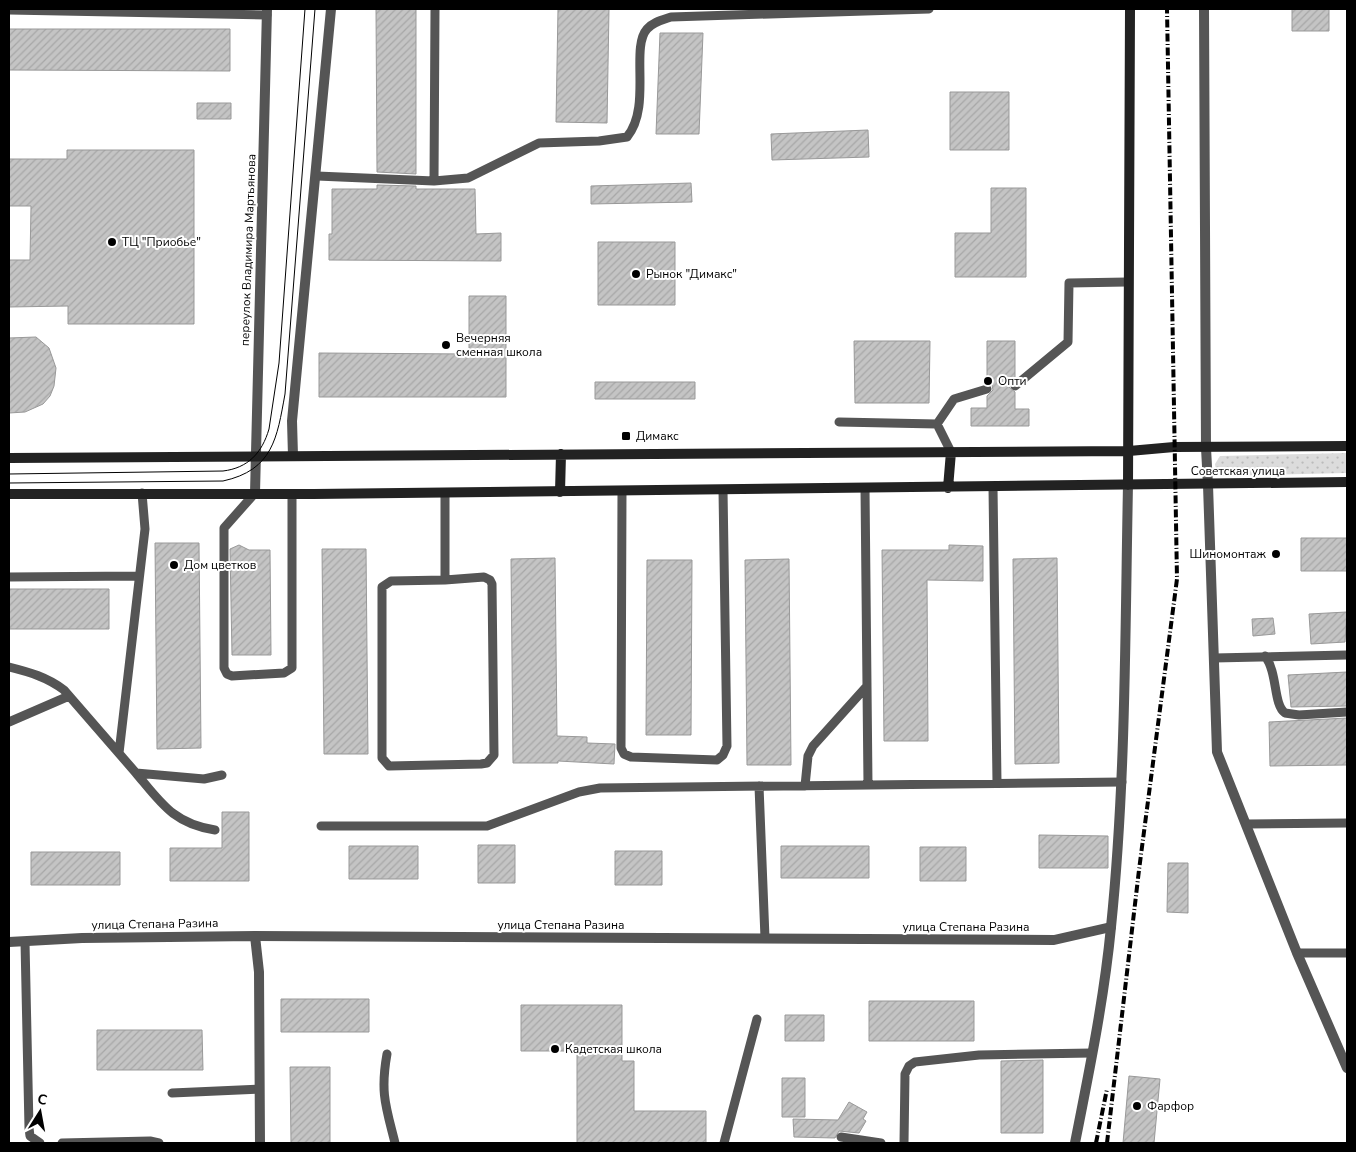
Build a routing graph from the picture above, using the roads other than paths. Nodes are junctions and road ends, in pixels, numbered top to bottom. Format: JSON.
{"nodes":[{"id":1,"x":331,"y":9,"type":"edge"},
{"id":2,"x":435,"y":9,"type":"edge"},
{"id":3,"x":929,"y":9,"type":"edge"},
{"id":4,"x":1130,"y":9,"type":"edge"},
{"id":5,"x":1204,"y":9,"type":"edge"},
{"id":6,"x":9,"y":10,"type":"edge"},
{"id":7,"x":130,"y":10,"type":"edge"},
{"id":8,"x":267,"y":12,"type":"edge"},
{"id":9,"x":317,"y":176,"type":"junction"},
{"id":10,"x":434,"y":182,"type":"junction"},
{"id":11,"x":1127,"y":282,"type":"junction"},
{"id":12,"x":1015,"y":386,"type":"dead end"},
{"id":13,"x":987,"y":389,"type":"dead end"},
{"id":14,"x":839,"y":422,"type":"dead end"},
{"id":15,"x":937,"y":424,"type":"junction"},
{"id":16,"x":1347,"y":446,"type":"edge"},
{"id":17,"x":1206,"y":448,"type":"junction"},
{"id":18,"x":1129,"y":451,"type":"junction"},
{"id":19,"x":951,"y":452,"type":"junction"},
{"id":20,"x":561,"y":454,"type":"junction"},
{"id":21,"x":256,"y":456,"type":"junction"},
{"id":22,"x":293,"y":456,"type":"junction"},
{"id":23,"x":9,"y":458,"type":"edge"},
{"id":24,"x":1347,"y":482,"type":"edge"},
{"id":25,"x":1208,"y":484,"type":"junction"},
{"id":26,"x":1128,"y":485,"type":"junction"},
{"id":27,"x":993,"y":487,"type":"junction"},
{"id":28,"x":865,"y":488,"type":"junction"},
{"id":29,"x":948,"y":488,"type":"junction"},
{"id":30,"x":723,"y":490,"type":"junction"},
{"id":31,"x":622,"y":491,"type":"junction"},
{"id":32,"x":560,"y":492,"type":"junction"},
{"id":33,"x":142,"y":493,"type":"junction"},
{"id":34,"x":255,"y":493,"type":"junction"},
{"id":35,"x":445,"y":493,"type":"junction"},
{"id":36,"x":9,"y":494,"type":"edge"},
{"id":37,"x":292,"y":495,"type":"junction"},
{"id":38,"x":9,"y":576,"type":"edge"},
{"id":39,"x":138,"y":576,"type":"junction"},
{"id":40,"x":445,"y":580,"type":"junction"},
{"id":41,"x":1347,"y":654,"type":"edge"},
{"id":42,"x":1265,"y":656,"type":"junction"},
{"id":43,"x":1214,"y":658,"type":"junction"},
{"id":44,"x":9,"y":667,"type":"edge"},
{"id":45,"x":867,"y":686,"type":"junction"},
{"id":46,"x":69,"y":696,"type":"junction"},
{"id":47,"x":1347,"y":712,"type":"edge"},
{"id":48,"x":9,"y":722,"type":"edge"},
{"id":49,"x":119,"y":753,"type":"junction"},
{"id":50,"x":136,"y":773,"type":"junction"},
{"id":51,"x":222,"y":775,"type":"dead end"},
{"id":52,"x":1122,"y":782,"type":"junction"},
{"id":53,"x":997,"y":783,"type":"junction"},
{"id":54,"x":868,"y":785,"type":"junction"},
{"id":55,"x":759,"y":786,"type":"junction"},
{"id":56,"x":805,"y":786,"type":"junction"},
{"id":57,"x":1347,"y":823,"type":"edge"},
{"id":58,"x":1247,"y":824,"type":"junction"},
{"id":59,"x":321,"y":826,"type":"dead end"},
{"id":60,"x":215,"y":830,"type":"dead end"},
{"id":61,"x":1112,"y":927,"type":"junction"},
{"id":62,"x":255,"y":936,"type":"junction"},
{"id":63,"x":765,"y":938,"type":"junction"},
{"id":64,"x":9,"y":942,"type":"edge"},
{"id":65,"x":25,"y":942,"type":"junction"},
{"id":66,"x":1298,"y":953,"type":"junction"},
{"id":67,"x":1347,"y":954,"type":"edge"},
{"id":68,"x":757,"y":1020,"type":"dead end"},
{"id":69,"x":1092,"y":1053,"type":"junction"},
{"id":70,"x":387,"y":1054,"type":"dead end"},
{"id":71,"x":1347,"y":1068,"type":"edge"},
{"id":72,"x":259,"y":1090,"type":"junction"},
{"id":73,"x":172,"y":1093,"type":"dead end"},
{"id":74,"x":841,"y":1137,"type":"dead end"},
{"id":75,"x":40,"y":1143,"type":"edge"},
{"id":76,"x":62,"y":1143,"type":"edge"},
{"id":77,"x":159,"y":1143,"type":"edge"},
{"id":78,"x":260,"y":1143,"type":"edge"},
{"id":79,"x":395,"y":1143,"type":"edge"},
{"id":80,"x":724,"y":1143,"type":"edge"},
{"id":81,"x":881,"y":1143,"type":"edge"},
{"id":82,"x":904,"y":1143,"type":"edge"},
{"id":83,"x":1075,"y":1143,"type":"edge"}],
"edges":[{"from":1,"to":9,"type":"street"},
{"from":2,"to":10,"type":"lane"},
{"from":3,"to":10,"type":"lane"},
{"from":4,"to":11,"type":"main road"},
{"from":5,"to":17,"type":"street"},
{"from":6,"to":7,"type":"lane"},
{"from":7,"to":8,"type":"lane"},
{"from":8,"to":21,"type":"street","name":"переулок Владимира Мартьянова"},
{"from":9,"to":10,"type":"lane"},
{"from":9,"to":22,"type":"street"},
{"from":11,"to":12,"type":"lane"},
{"from":11,"to":18,"type":"main road"},
{"from":13,"to":15,"type":"lane"},
{"from":14,"to":15,"type":"lane"},
{"from":15,"to":19,"type":"lane"},
{"from":16,"to":17,"type":"main road","name":"Советская улица"},
{"from":17,"to":18,"type":"main road","name":"Советская улица"},
{"from":17,"to":25,"type":"street"},
{"from":18,"to":19,"type":"main road","name":"Советская улица"},
{"from":18,"to":26,"type":"main road"},
{"from":19,"to":20,"type":"main road","name":"Советская улица"},
{"from":19,"to":29,"type":"main road"},
{"from":20,"to":22,"type":"main road","name":"Советская улица"},
{"from":20,"to":32,"type":"main road"},
{"from":21,"to":22,"type":"main road","name":"Советская улица"},
{"from":21,"to":23,"type":"main road","name":"Советская улица"},
{"from":21,"to":34,"type":"street","name":"переулок Владимира Мартьянова"},
{"from":24,"to":25,"type":"main road","name":"Советская улица"},
{"from":25,"to":26,"type":"main road","name":"Советская улица"},
{"from":25,"to":43,"type":"street"},
{"from":26,"to":27,"type":"main road","name":"Советская улица"},
{"from":26,"to":52,"type":"street"},
{"from":27,"to":29,"type":"main road","name":"Советская улица"},
{"from":27,"to":53,"type":"lane"},
{"from":28,"to":29,"type":"main road","name":"Советская улица"},
{"from":28,"to":30,"type":"main road","name":"Советская улица"},
{"from":28,"to":45,"type":"lane"},
{"from":30,"to":31,"type":"main road","name":"Советская улица"},
{"from":30,"to":31,"type":"lane"},
{"from":31,"to":32,"type":"main road","name":"Советская улица"},
{"from":32,"to":35,"type":"main road","name":"Советская улица"},
{"from":33,"to":34,"type":"main road","name":"Советская улица"},
{"from":33,"to":36,"type":"main road","name":"Советская улица"},
{"from":33,"to":39,"type":"lane"},
{"from":34,"to":37,"type":"main road","name":"Советская улица"},
{"from":34,"to":37,"type":"lane"},
{"from":35,"to":37,"type":"main road","name":"Советская улица"},
{"from":35,"to":40,"type":"lane"},
{"from":38,"to":39,"type":"lane"},
{"from":39,"to":49,"type":"lane"},
{"from":40,"to":40,"type":"lane"},
{"from":41,"to":42,"type":"lane"},
{"from":42,"to":43,"type":"lane"},
{"from":42,"to":47,"type":"lane"},
{"from":43,"to":58,"type":"street"},
{"from":44,"to":46,"type":"lane"},
{"from":45,"to":54,"type":"lane"},
{"from":45,"to":56,"type":"lane"},
{"from":46,"to":48,"type":"lane"},
{"from":46,"to":49,"type":"lane"},
{"from":49,"to":50,"type":"lane"},
{"from":50,"to":51,"type":"lane"},
{"from":50,"to":60,"type":"lane"},
{"from":52,"to":53,"type":"lane"},
{"from":52,"to":61,"type":"street"},
{"from":53,"to":54,"type":"lane"},
{"from":54,"to":56,"type":"lane"},
{"from":55,"to":56,"type":"lane"},
{"from":55,"to":59,"type":"lane"},
{"from":55,"to":63,"type":"lane"},
{"from":57,"to":58,"type":"lane"},
{"from":58,"to":66,"type":"street"},
{"from":61,"to":63,"type":"street","name":"улица Степана Разина"},
{"from":61,"to":69,"type":"street"},
{"from":62,"to":63,"type":"street","name":"улица Степана Разина"},
{"from":62,"to":65,"type":"street","name":"улица Степана Разина"},
{"from":62,"to":72,"type":"street"},
{"from":64,"to":65,"type":"street","name":"улица Степана Разина"},
{"from":65,"to":75,"type":"lane"},
{"from":66,"to":67,"type":"lane"},
{"from":66,"to":71,"type":"street"},
{"from":68,"to":80,"type":"lane"},
{"from":69,"to":82,"type":"lane"},
{"from":69,"to":83,"type":"street"},
{"from":70,"to":79,"type":"lane"},
{"from":72,"to":73,"type":"lane"},
{"from":72,"to":78,"type":"street"},
{"from":74,"to":81,"type":"lane"},
{"from":76,"to":77,"type":"lane"}]}
